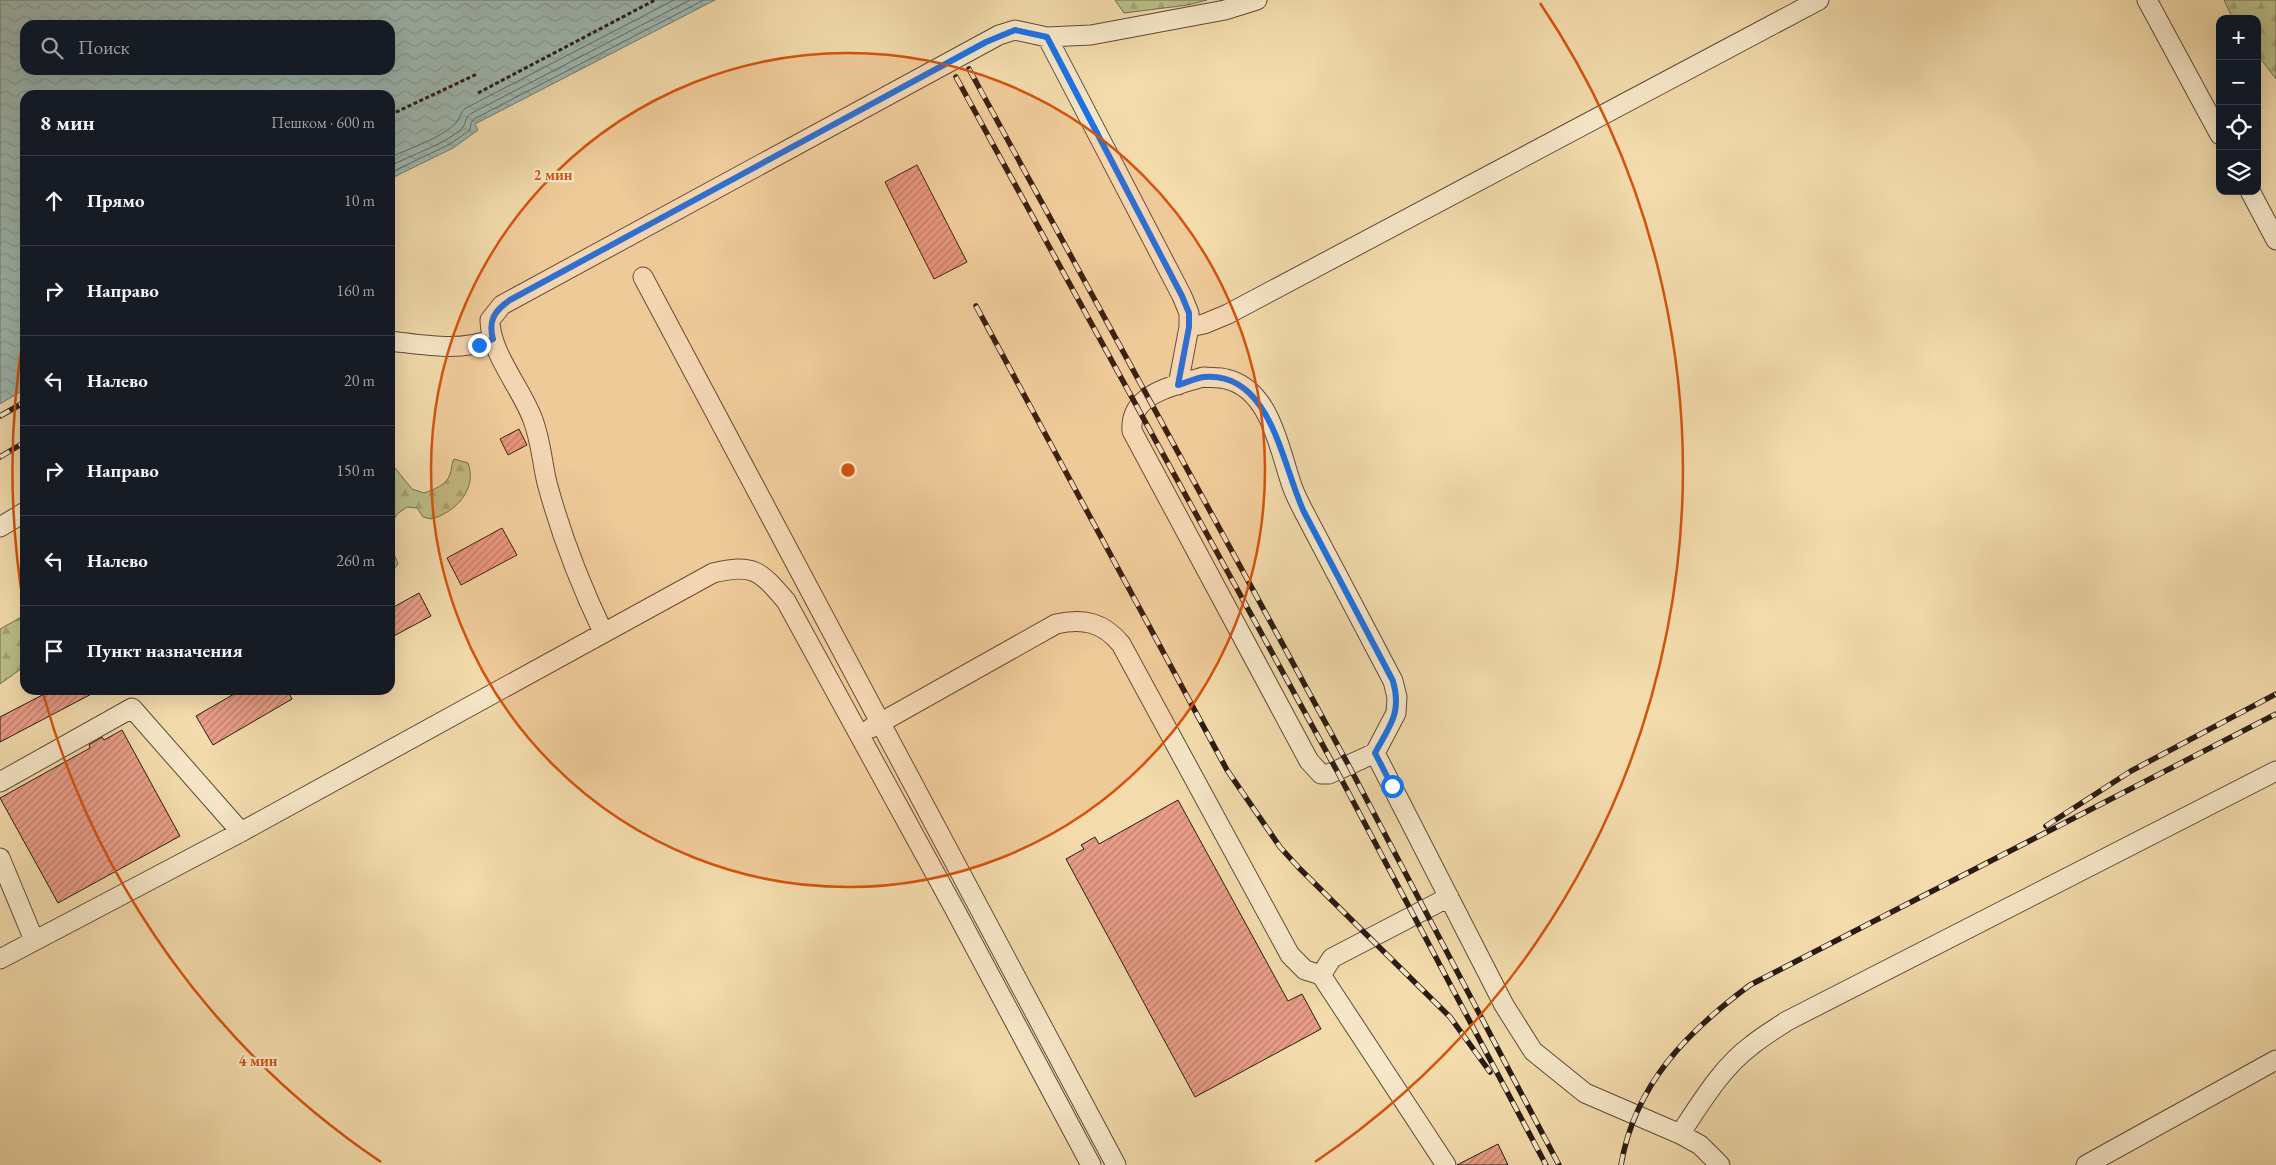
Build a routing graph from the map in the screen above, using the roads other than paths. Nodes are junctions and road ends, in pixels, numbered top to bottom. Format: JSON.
{"nodes":[{"id":1,"x":1257,"y":0,"type":"edge"},
{"id":2,"x":1819,"y":0,"type":"edge"},
{"id":3,"x":2147,"y":0,"type":"edge"},
{"id":4,"x":1047,"y":37,"type":"junction"},
{"id":5,"x":2216,"y":128,"type":"edge"},
{"id":6,"x":2252,"y":195,"type":"edge"},
{"id":7,"x":2276,"y":240,"type":"edge"},
{"id":8,"x":643,"y":277,"type":"dead end"},
{"id":9,"x":1189,"y":327,"type":"junction"},
{"id":10,"x":493,"y":339,"type":"junction"},
{"id":11,"x":395,"y":341,"type":"edge"},
{"id":12,"x":1178,"y":385,"type":"junction"},
{"id":13,"x":20,"y":515,"type":"edge"},
{"id":14,"x":0,"y":527,"type":"edge"},
{"id":15,"x":603,"y":632,"type":"junction"},
{"id":16,"x":881,"y":723,"type":"junction"},
{"id":17,"x":859,"y":735,"type":"junction"},
{"id":18,"x":1375,"y":753,"type":"junction"},
{"id":19,"x":2276,"y":771,"type":"edge"},
{"id":20,"x":0,"y":782,"type":"edge"},
{"id":21,"x":241,"y":832,"type":"junction"},
{"id":22,"x":0,"y":858,"type":"edge"},
{"id":23,"x":1449,"y":897,"type":"junction"},
{"id":24,"x":34,"y":940,"type":"junction"},
{"id":25,"x":0,"y":959,"type":"edge"},
{"id":26,"x":1321,"y":975,"type":"junction"},
{"id":27,"x":2276,"y":1060,"type":"edge"},
{"id":28,"x":1680,"y":1134,"type":"junction"},
{"id":29,"x":1091,"y":1165,"type":"edge"},
{"id":30,"x":1116,"y":1165,"type":"edge"},
{"id":31,"x":1446,"y":1165,"type":"edge"},
{"id":32,"x":1720,"y":1165,"type":"edge"},
{"id":33,"x":2086,"y":1165,"type":"edge"}],
"edges":[{"from":1,"to":4,"type":"street"},
{"from":2,"to":9,"type":"street"},
{"from":3,"to":5,"type":"street"},
{"from":4,"to":9,"type":"street"},
{"from":4,"to":10,"type":"street"},
{"from":6,"to":7,"type":"street"},
{"from":8,"to":16,"type":"street"},
{"from":9,"to":12,"type":"street"},
{"from":10,"to":11,"type":"street"},
{"from":10,"to":15,"type":"street"},
{"from":12,"to":18,"type":"street"},
{"from":12,"to":18,"type":"street"},
{"from":13,"to":14,"type":"street"},
{"from":15,"to":17,"type":"street"},
{"from":15,"to":21,"type":"street"},
{"from":16,"to":17,"type":"street"},
{"from":16,"to":26,"type":"street"},
{"from":16,"to":30,"type":"street"},
{"from":17,"to":29,"type":"street"},
{"from":18,"to":23,"type":"street"},
{"from":19,"to":28,"type":"street"},
{"from":20,"to":21,"type":"street"},
{"from":21,"to":24,"type":"street"},
{"from":22,"to":24,"type":"street"},
{"from":23,"to":26,"type":"street"},
{"from":23,"to":28,"type":"street"},
{"from":24,"to":25,"type":"street"},
{"from":26,"to":31,"type":"street"},
{"from":27,"to":33,"type":"street"},
{"from":28,"to":32,"type":"street"}]}
